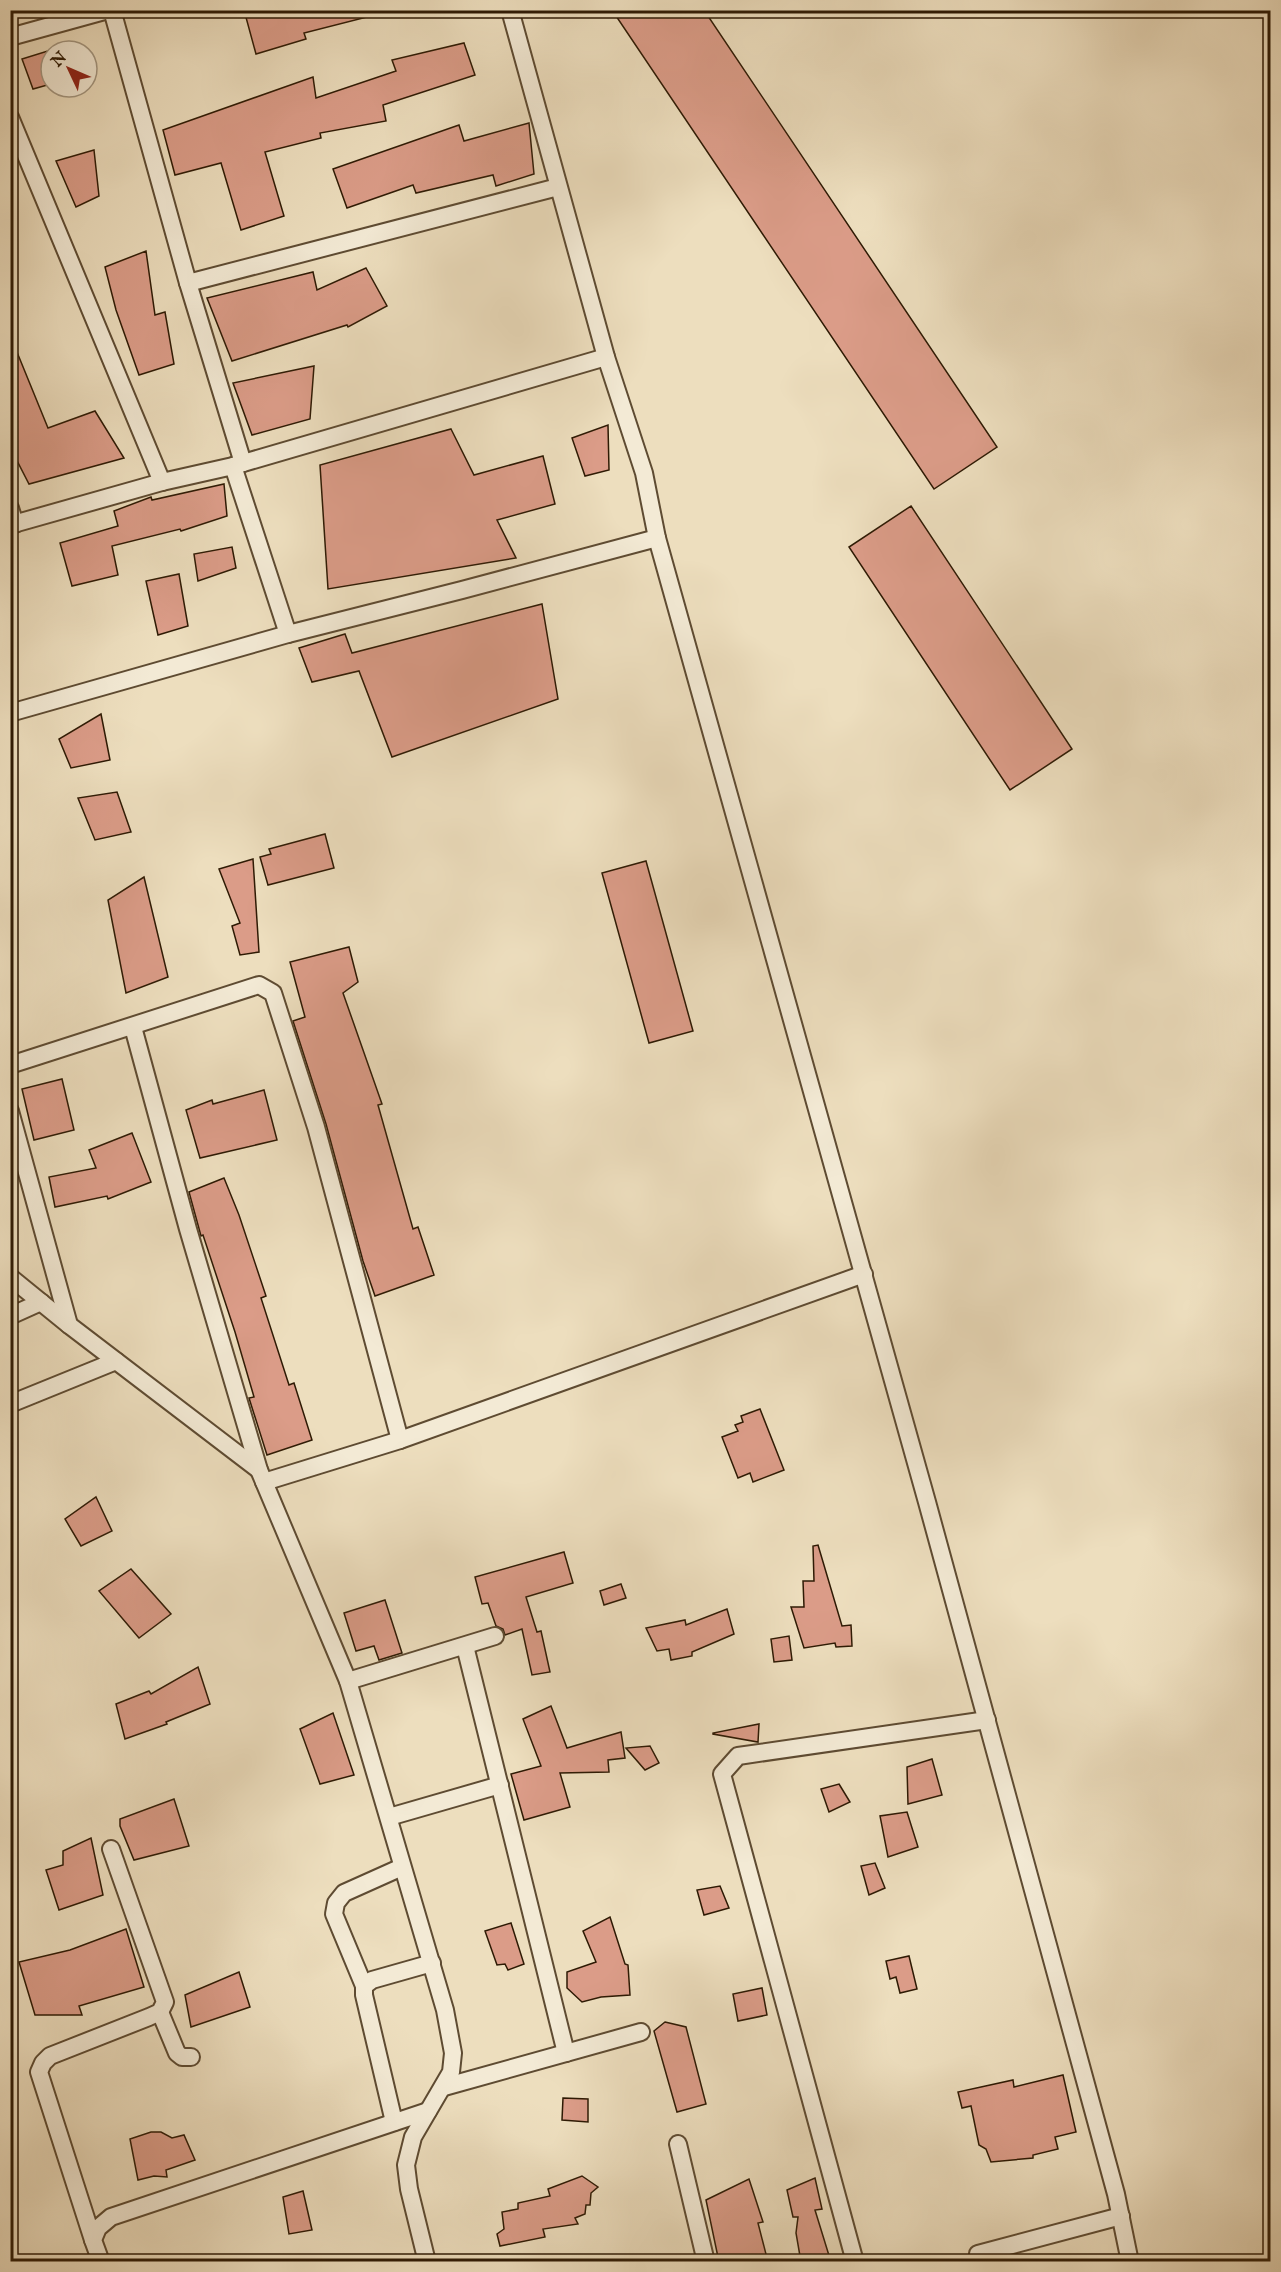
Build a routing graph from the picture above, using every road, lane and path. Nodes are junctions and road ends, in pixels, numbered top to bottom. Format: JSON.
{"nodes":[{"id":1,"x":110,"y":10,"type":"edge"},
{"id":2,"x":510,"y":10,"type":"edge"},
{"id":3,"x":10,"y":37,"type":"edge"},
{"id":4,"x":10,"y":117,"type":"edge"},
{"id":5,"x":558,"y":187,"type":"junction"},
{"id":6,"x":188,"y":283,"type":"junction"},
{"id":7,"x":606,"y":357,"type":"junction"},
{"id":8,"x":238,"y":464,"type":"junction"},
{"id":9,"x":162,"y":482,"type":"junction"},
{"id":10,"x":12,"y":519,"type":"edge"},
{"id":11,"x":657,"y":538,"type":"junction"},
{"id":12,"x":288,"y":634,"type":"junction"},
{"id":13,"x":10,"y":713,"type":"edge"},
{"id":14,"x":133,"y":1027,"type":"junction"},
{"id":15,"x":10,"y":1065,"type":"edge"},
{"id":16,"x":10,"y":1111,"type":"edge"},
{"id":17,"x":864,"y":1274,"type":"junction"},
{"id":18,"x":10,"y":1277,"type":"edge"},
{"id":19,"x":41,"y":1302,"type":"junction"},
{"id":20,"x":10,"y":1316,"type":"edge"},
{"id":21,"x":69,"y":1325,"type":"junction"},
{"id":22,"x":116,"y":1361,"type":"junction"},
{"id":23,"x":10,"y":1404,"type":"edge"},
{"id":24,"x":400,"y":1440,"type":"junction"},
{"id":25,"x":262,"y":1476,"type":"junction"},
{"id":26,"x":495,"y":1636,"type":"dead end"},
{"id":27,"x":465,"y":1646,"type":"junction"},
{"id":28,"x":348,"y":1681,"type":"junction"},
{"id":29,"x":987,"y":1720,"type":"junction"},
{"id":30,"x":500,"y":1785,"type":"junction"},
{"id":31,"x":390,"y":1817,"type":"junction"},
{"id":32,"x":111,"y":1850,"type":"dead end"},
{"id":33,"x":402,"y":1867,"type":"junction"},
{"id":34,"x":432,"y":1963,"type":"junction"},
{"id":35,"x":364,"y":1986,"type":"junction"},
{"id":36,"x":160,"y":2012,"type":"junction"},
{"id":37,"x":641,"y":2032,"type":"dead end"},
{"id":38,"x":566,"y":2053,"type":"junction"},
{"id":39,"x":191,"y":2057,"type":"dead end"},
{"id":40,"x":444,"y":2086,"type":"junction"},
{"id":41,"x":428,"y":2110,"type":"junction"},
{"id":42,"x":394,"y":2122,"type":"junction"},
{"id":43,"x":678,"y":2144,"type":"dead end"},
{"id":44,"x":1121,"y":2216,"type":"junction"},
{"id":45,"x":93,"y":2240,"type":"junction"},
{"id":46,"x":101,"y":2262,"type":"edge"},
{"id":47,"x":427,"y":2262,"type":"edge"},
{"id":48,"x":705,"y":2262,"type":"edge"},
{"id":49,"x":855,"y":2262,"type":"edge"},
{"id":50,"x":976,"y":2262,"type":"edge"},
{"id":51,"x":1131,"y":2262,"type":"edge"}],
"edges":[{"from":1,"to":3,"type":"street"},
{"from":1,"to":6,"type":"street"},
{"from":2,"to":5,"type":"street"},
{"from":4,"to":9,"type":"street"},
{"from":5,"to":6,"type":"street"},
{"from":5,"to":7,"type":"street"},
{"from":6,"to":8,"type":"street"},
{"from":7,"to":8,"type":"street"},
{"from":7,"to":11,"type":"street"},
{"from":8,"to":9,"type":"street"},
{"from":8,"to":12,"type":"street"},
{"from":9,"to":10,"type":"street"},
{"from":11,"to":12,"type":"street"},
{"from":11,"to":17,"type":"street"},
{"from":12,"to":13,"type":"street"},
{"from":14,"to":15,"type":"street"},
{"from":14,"to":24,"type":"street"},
{"from":14,"to":25,"type":"street"},
{"from":16,"to":21,"type":"street"},
{"from":17,"to":24,"type":"street"},
{"from":17,"to":29,"type":"street"},
{"from":18,"to":19,"type":"street"},
{"from":19,"to":20,"type":"street"},
{"from":19,"to":21,"type":"street"},
{"from":21,"to":22,"type":"street"},
{"from":22,"to":23,"type":"street"},
{"from":22,"to":25,"type":"street"},
{"from":24,"to":25,"type":"street"},
{"from":25,"to":28,"type":"street"},
{"from":26,"to":27,"type":"street"},
{"from":27,"to":28,"type":"street"},
{"from":27,"to":30,"type":"street"},
{"from":28,"to":31,"type":"street"},
{"from":29,"to":44,"type":"street"},
{"from":29,"to":49,"type":"street"},
{"from":30,"to":31,"type":"street"},
{"from":30,"to":38,"type":"street"},
{"from":31,"to":33,"type":"street"},
{"from":32,"to":36,"type":"street"},
{"from":33,"to":34,"type":"street"},
{"from":33,"to":35,"type":"street"},
{"from":34,"to":35,"type":"street"},
{"from":34,"to":40,"type":"street"},
{"from":35,"to":42,"type":"street"},
{"from":36,"to":39,"type":"street"},
{"from":36,"to":45,"type":"street"},
{"from":37,"to":38,"type":"street"},
{"from":38,"to":40,"type":"street"},
{"from":40,"to":41,"type":"street"},
{"from":41,"to":42,"type":"street"},
{"from":41,"to":47,"type":"street"},
{"from":42,"to":45,"type":"street"},
{"from":43,"to":48,"type":"street"},
{"from":44,"to":50,"type":"street"},
{"from":44,"to":51,"type":"street"},
{"from":45,"to":46,"type":"street"}]}
